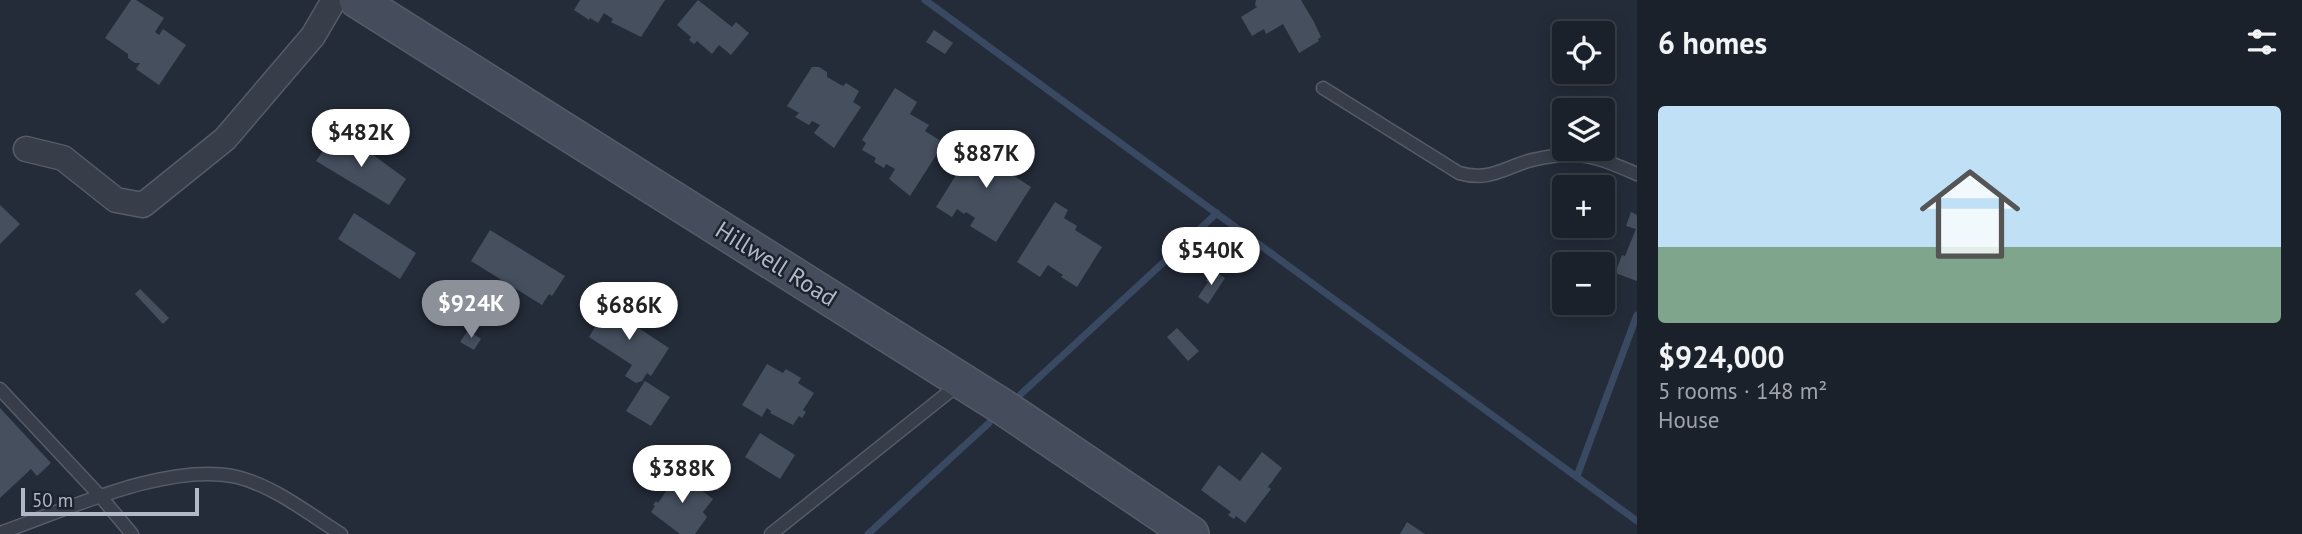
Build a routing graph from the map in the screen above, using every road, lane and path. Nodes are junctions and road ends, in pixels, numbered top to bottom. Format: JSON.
{"nodes":[{"id":1,"x":334,"y":0,"type":"edge"},
{"id":2,"x":357,"y":0,"type":"edge"},
{"id":3,"x":1323,"y":88,"type":"dead end"},
{"id":4,"x":26,"y":149,"type":"dead end"},
{"id":5,"x":1637,"y":174,"type":"edge"},
{"id":6,"x":962,"y":382,"type":"junction"},
{"id":7,"x":0,"y":389,"type":"edge"},
{"id":8,"x":102,"y":497,"type":"junction"},
{"id":9,"x":0,"y":533,"type":"edge"},
{"id":10,"x":132,"y":534,"type":"edge"},
{"id":11,"x":341,"y":534,"type":"edge"},
{"id":12,"x":771,"y":534,"type":"edge"},
{"id":13,"x":1191,"y":534,"type":"edge"}],
"edges":[{"from":1,"to":4,"type":"street"},
{"from":2,"to":6,"type":"street","name":"Hillwell Road"},
{"from":3,"to":5,"type":"lane"},
{"from":6,"to":12,"type":"lane"},
{"from":6,"to":13,"type":"street","name":"Hillwell Road"},
{"from":7,"to":8,"type":"lane"},
{"from":8,"to":9,"type":"lane"},
{"from":8,"to":10,"type":"lane"},
{"from":8,"to":11,"type":"lane"}]}
